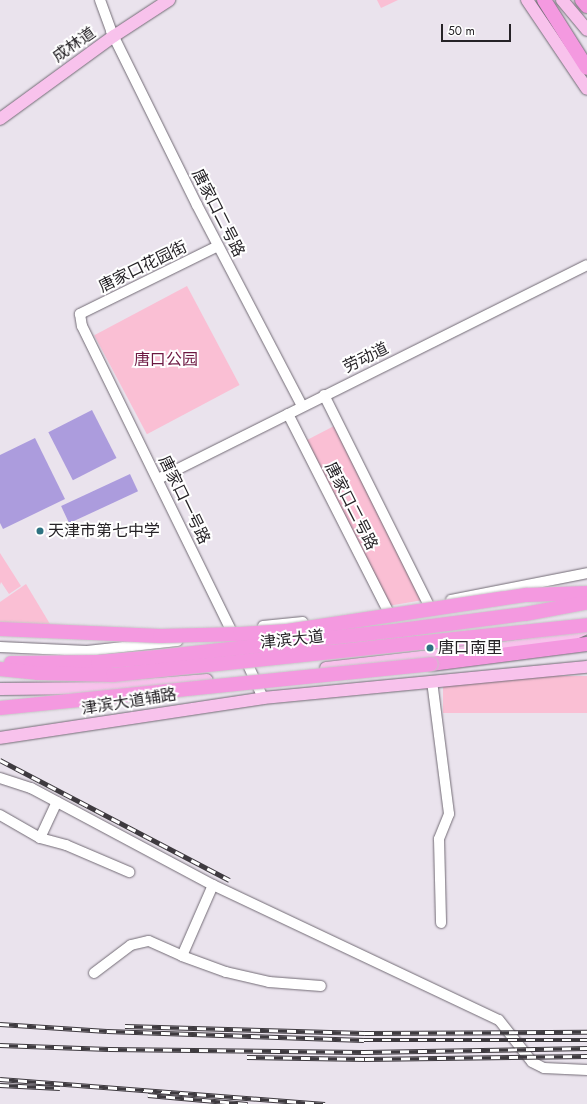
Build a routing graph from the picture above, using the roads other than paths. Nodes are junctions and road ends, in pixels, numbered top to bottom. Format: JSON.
{"nodes":[{"id":1,"x":100,"y":0,"type":"edge"},
{"id":2,"x":160,"y":0,"type":"edge"},
{"id":3,"x":170,"y":0,"type":"edge"},
{"id":4,"x":527,"y":0,"type":"edge"},
{"id":5,"x":544,"y":0,"type":"edge"},
{"id":6,"x":562,"y":0,"type":"edge"},
{"id":7,"x":582,"y":0,"type":"edge"},
{"id":8,"x":587,"y":6,"type":"edge"},
{"id":9,"x":587,"y":30,"type":"edge"},
{"id":10,"x":112,"y":34,"type":"junction"},
{"id":11,"x":587,"y":68,"type":"edge"},
{"id":12,"x":587,"y":89,"type":"edge"},
{"id":13,"x":0,"y":111,"type":"edge"},
{"id":14,"x":0,"y":119,"type":"edge"},
{"id":15,"x":218,"y":246,"type":"junction"},
{"id":16,"x":587,"y":265,"type":"edge"},
{"id":17,"x":80,"y":314,"type":"joint"},
{"id":18,"x":324,"y":395,"type":"junction"},
{"id":19,"x":302,"y":406,"type":"junction"},
{"id":20,"x":288,"y":414,"type":"junction"},
{"id":21,"x":158,"y":479,"type":"junction"},
{"id":22,"x":587,"y":574,"type":"edge"},
{"id":23,"x":587,"y":594,"type":"edge"},
{"id":24,"x":587,"y":602,"type":"edge"},
{"id":25,"x":428,"y":604,"type":"junction"},
{"id":26,"x":388,"y":611,"type":"junction"},
{"id":27,"x":587,"y":625,"type":"edge"},
{"id":28,"x":587,"y":628,"type":"edge"},
{"id":29,"x":0,"y":629,"type":"edge"},
{"id":30,"x":232,"y":631,"type":"junction"},
{"id":31,"x":587,"y":644,"type":"edge"},
{"id":32,"x":0,"y":647,"type":"edge"},
{"id":33,"x":587,"y":653,"type":"edge"},
{"id":34,"x":0,"y":663,"type":"edge"},
{"id":35,"x":431,"y":664,"type":"junction"},
{"id":36,"x":587,"y":667,"type":"edge"},
{"id":37,"x":0,"y":669,"type":"edge"},
{"id":38,"x":254,"y":676,"type":"junction"},
{"id":39,"x":432,"y":680,"type":"junction"},
{"id":40,"x":0,"y":689,"type":"edge"},
{"id":41,"x":107,"y":693,"type":"junction"},
{"id":42,"x":264,"y":698,"type":"junction"},
{"id":43,"x":0,"y":708,"type":"edge"},
{"id":44,"x":0,"y":717,"type":"edge"},
{"id":45,"x":0,"y":738,"type":"edge"},
{"id":46,"x":0,"y":778,"type":"edge"},
{"id":47,"x":57,"y":802,"type":"junction"},
{"id":48,"x":0,"y":815,"type":"edge"},
{"id":49,"x":40,"y":838,"type":"junction"},
{"id":50,"x":129,"y":872,"type":"dead end"},
{"id":51,"x":213,"y":885,"type":"junction"},
{"id":52,"x":441,"y":923,"type":"dead end"},
{"id":53,"x":182,"y":956,"type":"junction"},
{"id":54,"x":94,"y":973,"type":"dead end"},
{"id":55,"x":321,"y":986,"type":"dead end"},
{"id":56,"x":587,"y":1070,"type":"edge"}],
"edges":[{"from":1,"to":10,"type":"street","name":"唐家口二号路"},
{"from":2,"to":10,"type":"main road","name":"成林道"},
{"from":3,"to":10,"type":"main road","name":"成林道"},
{"from":4,"to":12,"type":"main road"},
{"from":5,"to":11,"type":"highway"},
{"from":6,"to":9,"type":"main road"},
{"from":7,"to":8,"type":"highway"},
{"from":10,"to":13,"type":"main road","name":"成林道"},
{"from":10,"to":14,"type":"main road","name":"成林道"},
{"from":10,"to":15,"type":"street","name":"唐家口二号路"},
{"from":15,"to":17,"type":"street","name":"唐家口花园街"},
{"from":15,"to":19,"type":"street","name":"唐家口二号路"},
{"from":16,"to":18,"type":"street","name":"劳动道"},
{"from":17,"to":21,"type":"street","name":"唐家口一号路"},
{"from":18,"to":19,"type":"street","name":"劳动道"},
{"from":18,"to":25,"type":"street"},
{"from":19,"to":20,"type":"street","name":"劳动道"},
{"from":20,"to":21,"type":"street","name":"劳动道"},
{"from":20,"to":26,"type":"street","name":"唐家口二号路"},
{"from":21,"to":30,"type":"street","name":"唐家口一号路"},
{"from":22,"to":25,"type":"street"},
{"from":23,"to":29,"type":"highway","bridge":true},
{"from":24,"to":34,"type":"highway","bridge":true},
{"from":25,"to":26,"type":"street"},
{"from":26,"to":30,"type":"street"},
{"from":27,"to":37,"type":"highway","name":"津滨大道","bridge":true},
{"from":28,"to":38,"type":"main road"},
{"from":30,"to":32,"type":"street"},
{"from":30,"to":38,"type":"street","name":"唐家口一号路"},
{"from":31,"to":35,"type":"highway"},
{"from":33,"to":35,"type":"highway"},
{"from":35,"to":41,"type":"highway","bridge":true},
{"from":36,"to":39,"type":"main road","name":"津滨大道辅路"},
{"from":38,"to":41,"type":"main road"},
{"from":38,"to":42,"type":"street","name":"唐家口一号路"},
{"from":39,"to":42,"type":"main road","name":"津滨大道辅路"},
{"from":39,"to":52,"type":"street"},
{"from":40,"to":41,"type":"main road"},
{"from":41,"to":43,"type":"highway","bridge":true},
{"from":41,"to":44,"type":"highway","bridge":true},
{"from":42,"to":45,"type":"main road","name":"津滨大道辅路"},
{"from":46,"to":47,"type":"street"},
{"from":47,"to":49,"type":"street"},
{"from":47,"to":51,"type":"street"},
{"from":48,"to":49,"type":"street"},
{"from":49,"to":50,"type":"street"},
{"from":51,"to":53,"type":"street"},
{"from":51,"to":56,"type":"street"},
{"from":53,"to":54,"type":"street"},
{"from":53,"to":55,"type":"street"}]}
